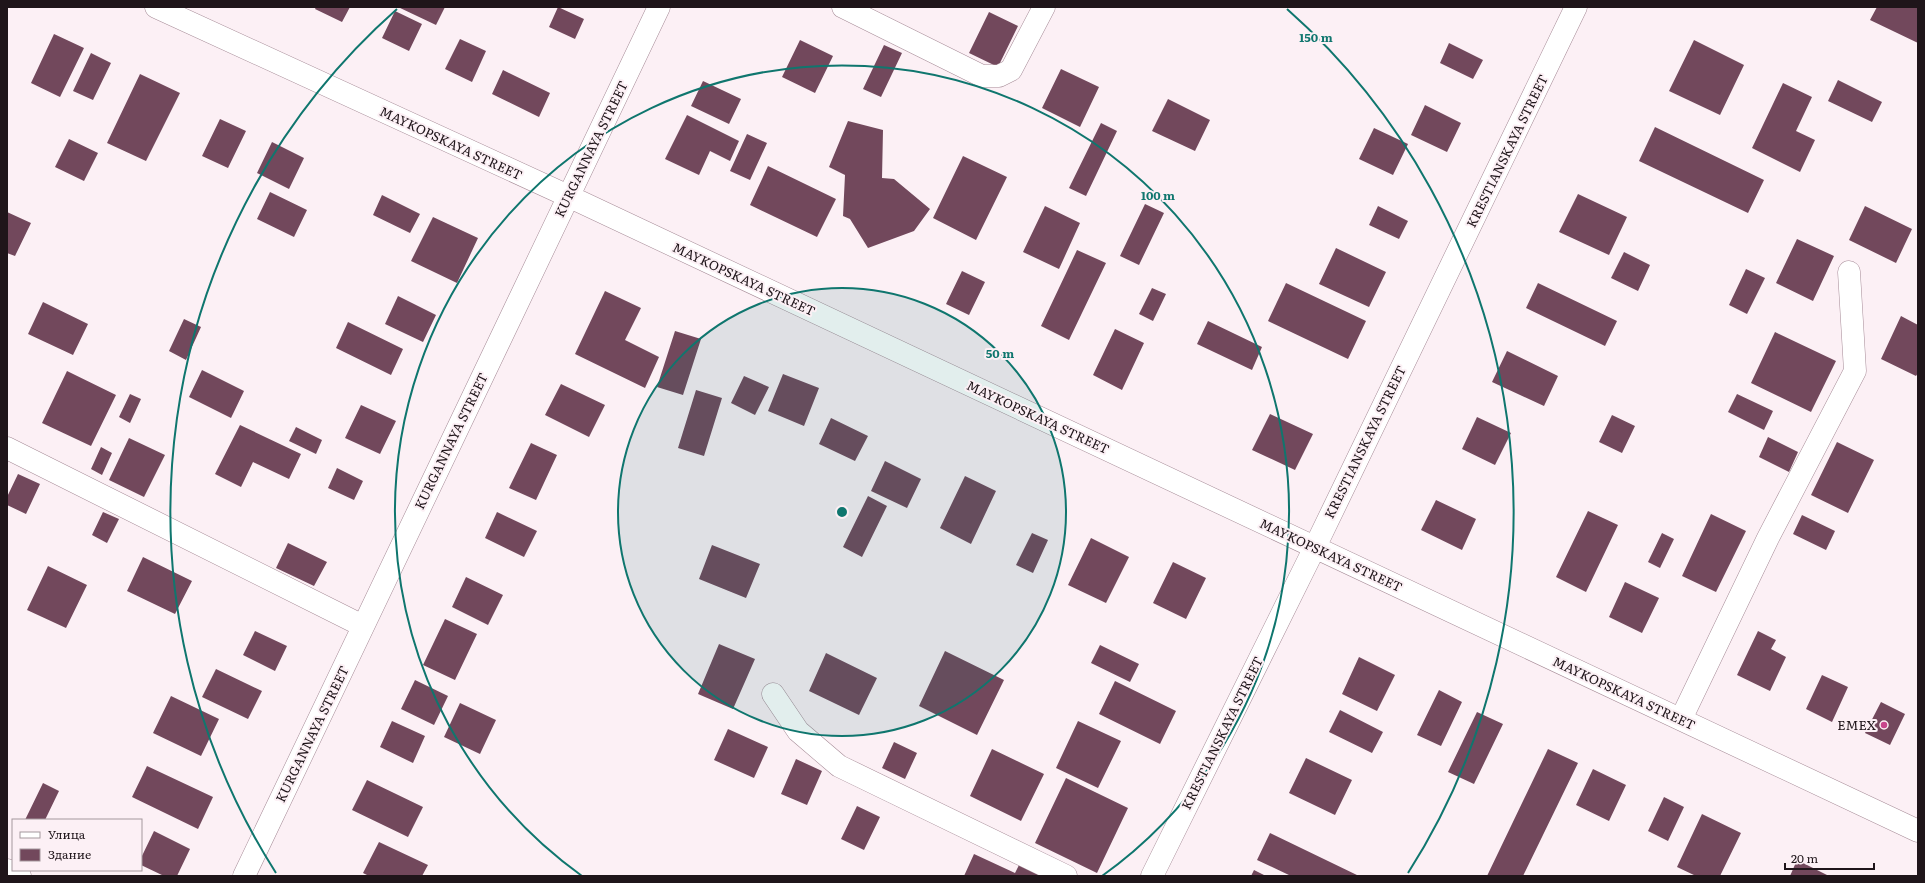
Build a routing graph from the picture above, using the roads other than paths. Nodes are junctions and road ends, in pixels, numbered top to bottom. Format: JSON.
{"nodes":[{"id":1,"x":156,"y":7,"type":"edge"},
{"id":2,"x":659,"y":7,"type":"edge"},
{"id":3,"x":843,"y":7,"type":"edge"},
{"id":4,"x":1044,"y":7,"type":"edge"},
{"id":5,"x":1576,"y":7,"type":"edge"},
{"id":6,"x":568,"y":196,"type":"junction"},
{"id":7,"x":1849,"y":272,"type":"dead end"},
{"id":8,"x":7,"y":448,"type":"edge"},
{"id":9,"x":1315,"y":547,"type":"junction"},
{"id":10,"x":363,"y":626,"type":"junction"},
{"id":11,"x":773,"y":694,"type":"dead end"},
{"id":12,"x":1681,"y":719,"type":"junction"},
{"id":13,"x":1918,"y":831,"type":"edge"},
{"id":14,"x":7,"y":870,"type":"edge"},
{"id":15,"x":20,"y":876,"type":"edge"},
{"id":16,"x":244,"y":876,"type":"edge"},
{"id":17,"x":1066,"y":876,"type":"edge"},
{"id":18,"x":1152,"y":876,"type":"edge"}],
"edges":[{"from":1,"to":6,"type":"street","name":"MAYKOPSKAYA STREET"},
{"from":2,"to":6,"type":"street","name":"KURGANNAYA STREET"},
{"from":3,"to":4,"type":"street"},
{"from":5,"to":9,"type":"street","name":"KRESTIANSKAYA STREET"},
{"from":6,"to":9,"type":"street","name":"MAYKOPSKAYA STREET"},
{"from":6,"to":10,"type":"street","name":"KURGANNAYA STREET"},
{"from":7,"to":12,"type":"street"},
{"from":8,"to":10,"type":"street"},
{"from":9,"to":12,"type":"street","name":"MAYKOPSKAYA STREET"},
{"from":9,"to":18,"type":"street","name":"KRESTIANSKAYA STREET"},
{"from":10,"to":16,"type":"street","name":"KURGANNAYA STREET"},
{"from":11,"to":17,"type":"street"},
{"from":12,"to":13,"type":"street","name":"MAYKOPSKAYA STREET"},
{"from":14,"to":15,"type":"street"}]}
